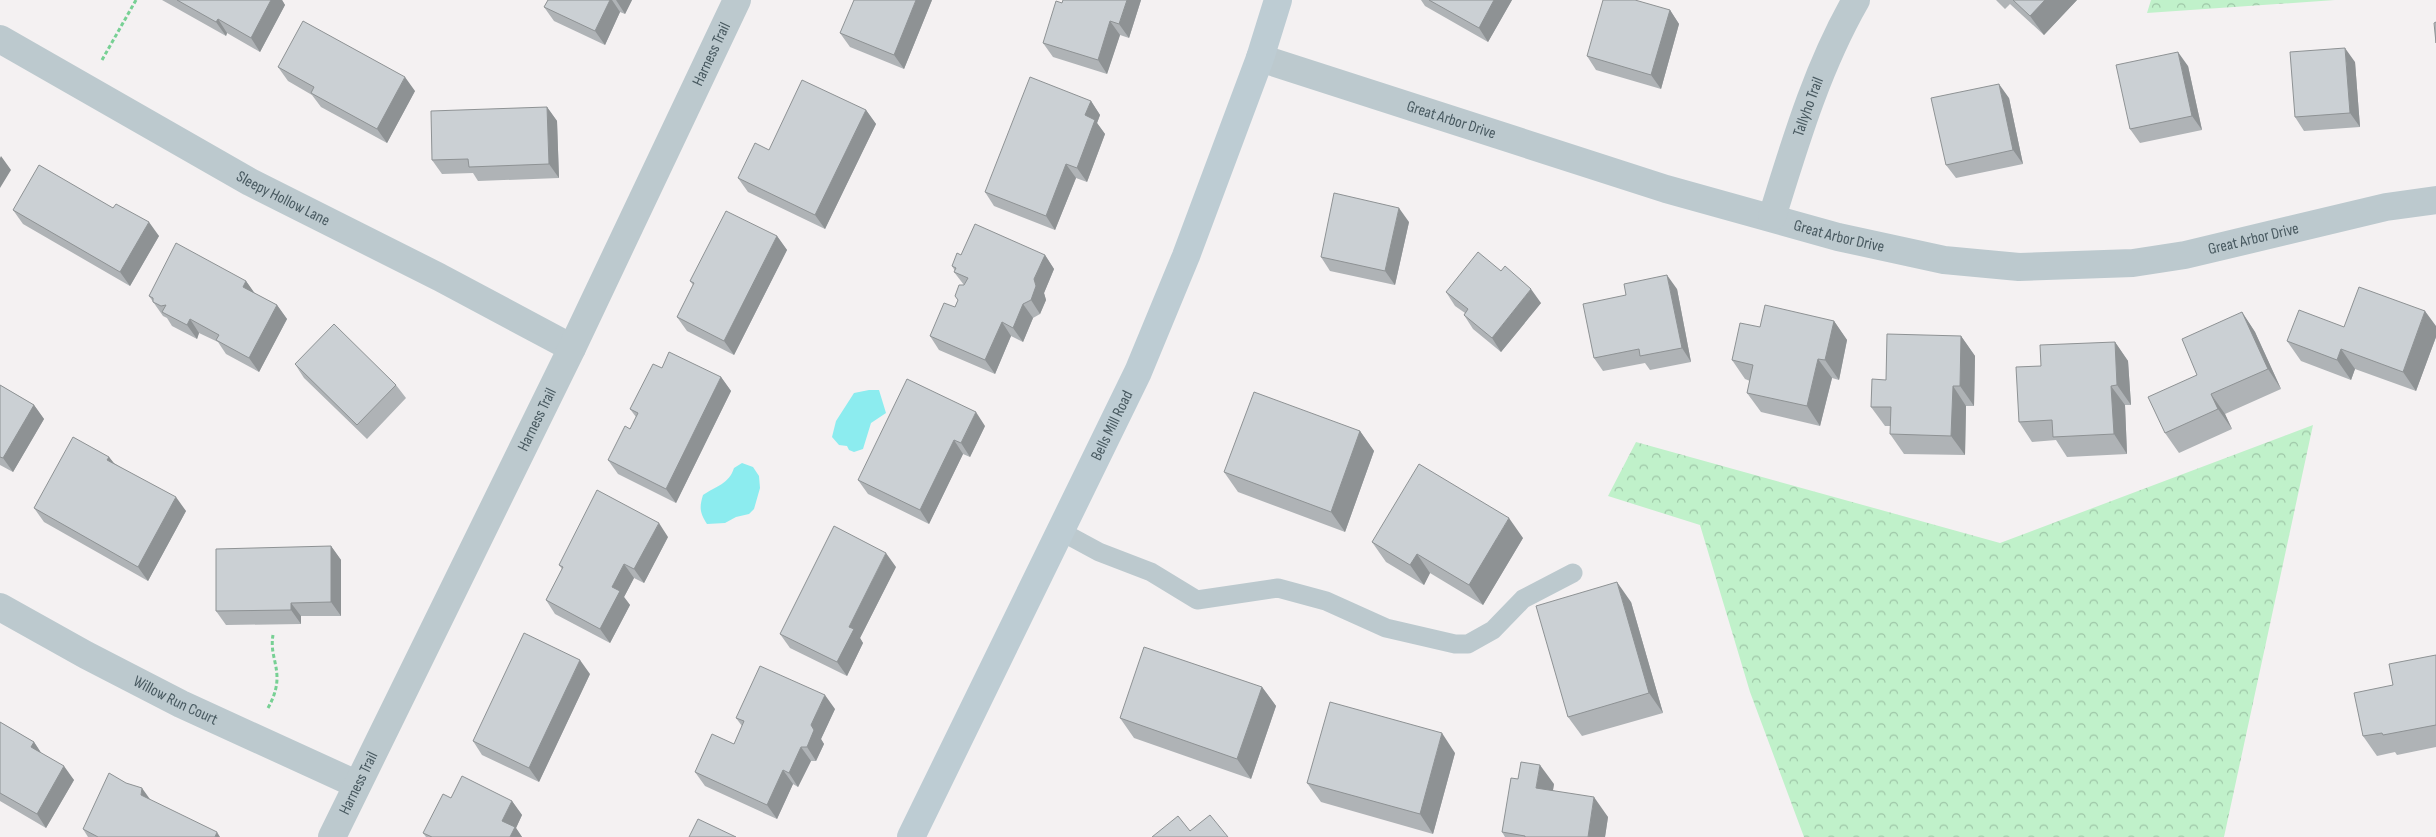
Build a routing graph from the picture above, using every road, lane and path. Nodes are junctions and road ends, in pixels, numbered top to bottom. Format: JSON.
{"nodes":[{"id":1,"x":136,"y":0,"type":"edge"},
{"id":2,"x":737,"y":0,"type":"edge"},
{"id":3,"x":1278,"y":0,"type":"edge"},
{"id":4,"x":1856,"y":0,"type":"edge"},
{"id":5,"x":0,"y":39,"type":"edge"},
{"id":6,"x":1260,"y":58,"type":"junction"},
{"id":7,"x":85,"y":90,"type":"junction"},
{"id":8,"x":2436,"y":200,"type":"edge"},
{"id":9,"x":1772,"y":217,"type":"junction"},
{"id":10,"x":572,"y":348,"type":"junction"},
{"id":11,"x":1062,"y":532,"type":"junction"},
{"id":12,"x":1572,"y":573,"type":"dead end"},
{"id":13,"x":0,"y":607,"type":"edge"},
{"id":14,"x":274,"y":634,"type":"dead end"},
{"id":15,"x":249,"y":735,"type":"junction"},
{"id":16,"x":356,"y":784,"type":"junction"},
{"id":17,"x":332,"y":837,"type":"edge"},
{"id":18,"x":911,"y":837,"type":"edge"}],
"edges":[{"from":1,"to":7,"type":"path"},
{"from":2,"to":10,"type":"street","name":"Harness Trail"},
{"from":3,"to":6,"type":"street","name":"Bells Mill Road"},
{"from":4,"to":9,"type":"street","name":"Tallyho Trail"},
{"from":5,"to":7,"type":"street","name":"Sleepy Hollow Lane"},
{"from":6,"to":9,"type":"street","name":"Great Arbor Drive"},
{"from":6,"to":11,"type":"street","name":"Bells Mill Road"},
{"from":7,"to":10,"type":"street","name":"Sleepy Hollow Lane"},
{"from":8,"to":9,"type":"street","name":"Great Arbor Drive"},
{"from":10,"to":16,"type":"street","name":"Harness Trail"},
{"from":11,"to":12,"type":"lane"},
{"from":11,"to":18,"type":"street","name":"Bells Mill Road"},
{"from":13,"to":15,"type":"street","name":"Willow Run Court"},
{"from":14,"to":15,"type":"path"},
{"from":15,"to":16,"type":"street","name":"Willow Run Court"},
{"from":16,"to":17,"type":"street","name":"Harness Trail"}]}
